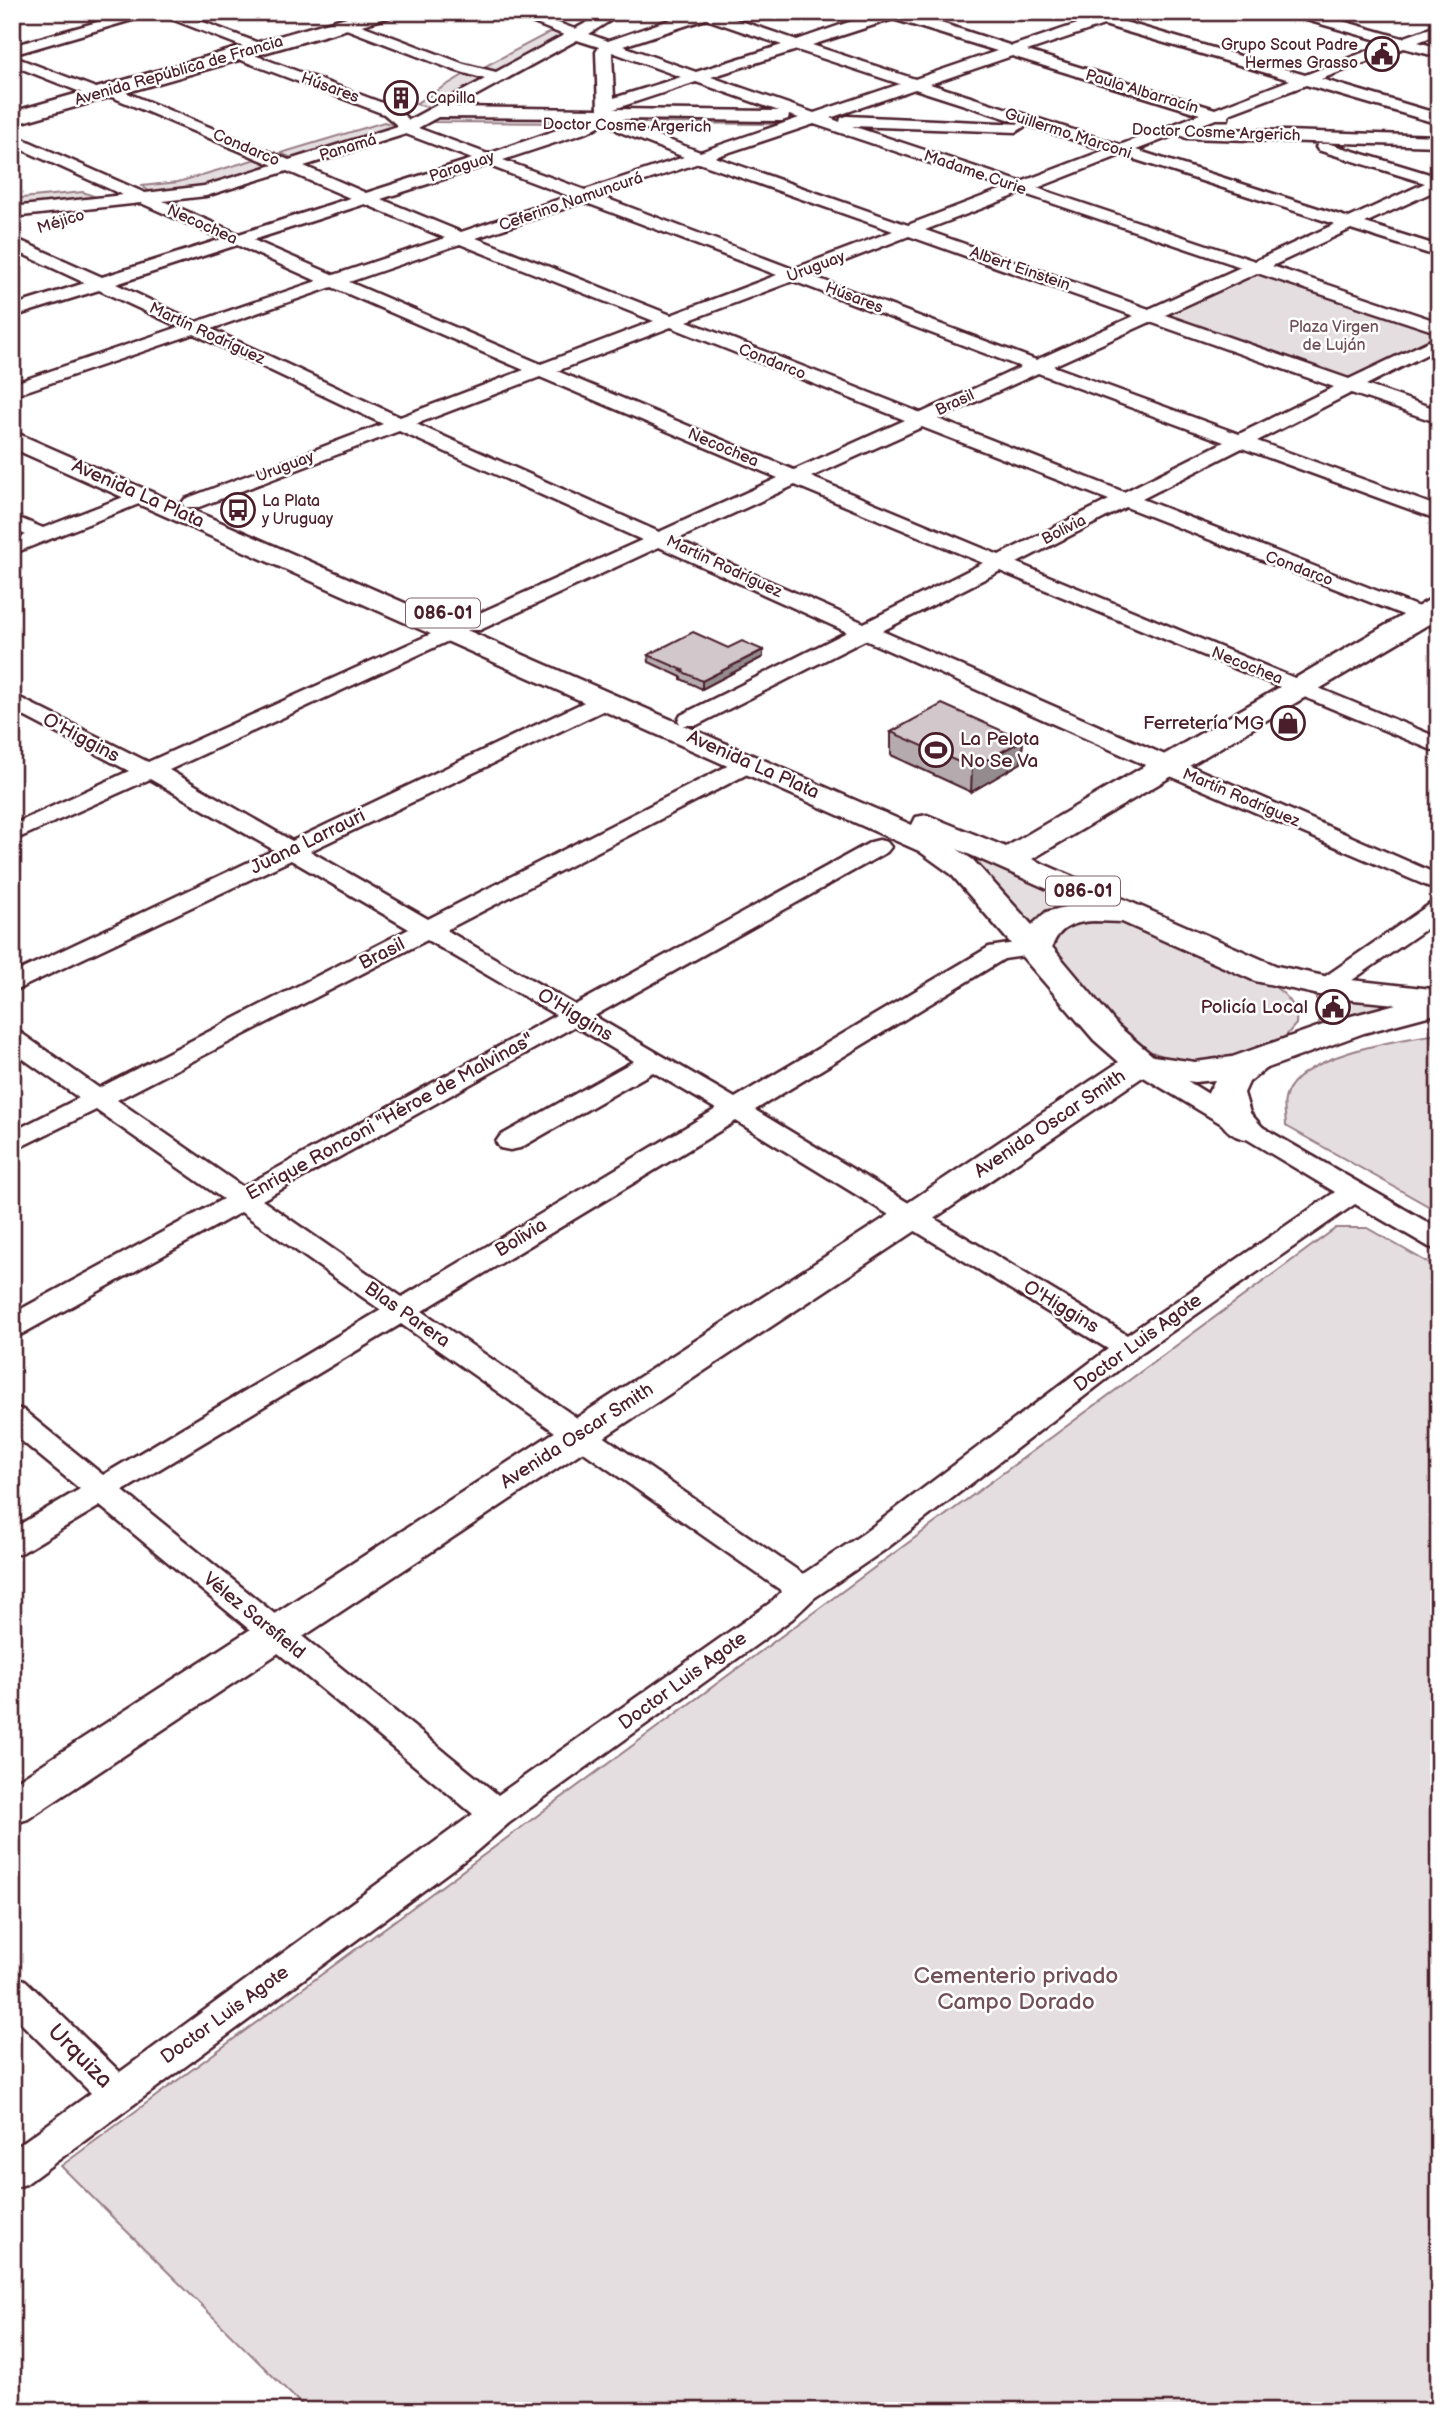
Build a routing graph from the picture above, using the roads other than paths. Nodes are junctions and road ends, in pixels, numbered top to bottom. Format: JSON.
{"nodes":[{"id":1,"x":150,"y":12,"type":"edge"},
{"id":2,"x":163,"y":12,"type":"edge"},
{"id":3,"x":386,"y":12,"type":"edge"},
{"id":4,"x":513,"y":12,"type":"edge"},
{"id":5,"x":617,"y":12,"type":"edge"},
{"id":6,"x":1076,"y":12,"type":"edge"},
{"id":7,"x":1128,"y":12,"type":"edge"},
{"id":8,"x":1294,"y":12,"type":"edge"},
{"id":9,"x":706,"y":13,"type":"edge"},
{"id":10,"x":893,"y":13,"type":"edge"},
{"id":11,"x":570,"y":17,"type":"dead end"},
{"id":12,"x":1103,"y":20,"type":"junction"},
{"id":13,"x":346,"y":24,"type":"junction"},
{"id":14,"x":553,"y":27,"type":"junction"},
{"id":15,"x":1439,"y":29,"type":"edge"},
{"id":16,"x":574,"y":35,"type":"junction"},
{"id":17,"x":1402,"y":43,"type":"junction"},
{"id":18,"x":607,"y":46,"type":"junction"},
{"id":19,"x":797,"y":46,"type":"junction"},
{"id":20,"x":259,"y":48,"type":"junction"},
{"id":21,"x":12,"y":51,"type":"edge"},
{"id":22,"x":1012,"y":52,"type":"junction"},
{"id":23,"x":1439,"y":53,"type":"edge"},
{"id":24,"x":238,"y":54,"type":"junction"},
{"id":25,"x":12,"y":60,"type":"edge"},
{"id":26,"x":496,"y":77,"type":"junction"},
{"id":27,"x":695,"y":78,"type":"junction"},
{"id":28,"x":1305,"y":80,"type":"junction"},
{"id":29,"x":917,"y":85,"type":"junction"},
{"id":30,"x":103,"y":92,"type":"junction"},
{"id":31,"x":439,"y":112,"type":"junction"},
{"id":32,"x":1217,"y":115,"type":"junction"},
{"id":33,"x":400,"y":117,"type":"junction"},
{"id":34,"x":606,"y":117,"type":"junction"},
{"id":35,"x":813,"y":118,"type":"junction"},
{"id":36,"x":12,"y":119,"type":"edge"},
{"id":37,"x":1439,"y":119,"type":"edge"},
{"id":38,"x":368,"y":123,"type":"dead end"},
{"id":39,"x":474,"y":124,"type":"dead end"},
{"id":40,"x":1049,"y":128,"type":"junction"},
{"id":41,"x":779,"y":130,"type":"junction"},
{"id":42,"x":1170,"y":132,"type":"junction"},
{"id":43,"x":1288,"y":135,"type":"junction"},
{"id":44,"x":12,"y":139,"type":"edge"},
{"id":45,"x":1439,"y":141,"type":"edge"},
{"id":46,"x":289,"y":147,"type":"dead end"},
{"id":47,"x":1120,"y":150,"type":"junction"},
{"id":48,"x":262,"y":155,"type":"junction"},
{"id":49,"x":702,"y":158,"type":"junction"},
{"id":50,"x":487,"y":159,"type":"junction"},
{"id":51,"x":235,"y":163,"type":"dead end"},
{"id":52,"x":289,"y":166,"type":"junction"},
{"id":53,"x":195,"y":175,"type":"dead end"},
{"id":54,"x":1439,"y":183,"type":"edge"},
{"id":55,"x":1020,"y":188,"type":"junction"},
{"id":56,"x":112,"y":194,"type":"junction"},
{"id":57,"x":12,"y":196,"type":"edge"},
{"id":58,"x":586,"y":196,"type":"junction"},
{"id":59,"x":365,"y":198,"type":"junction"},
{"id":60,"x":145,"y":199,"type":"junction"},
{"id":61,"x":12,"y":212,"type":"edge"},
{"id":62,"x":1349,"y":224,"type":"junction"},
{"id":63,"x":910,"y":231,"type":"junction"},
{"id":64,"x":462,"y":239,"type":"junction"},
{"id":65,"x":12,"y":240,"type":"edge"},
{"id":66,"x":235,"y":240,"type":"junction"},
{"id":67,"x":1439,"y":251,"type":"edge"},
{"id":68,"x":1255,"y":266,"type":"junction"},
{"id":69,"x":794,"y":275,"type":"junction"},
{"id":70,"x":332,"y":283,"type":"junction"},
{"id":71,"x":99,"y":284,"type":"junction"},
{"id":72,"x":12,"y":312,"type":"edge"},
{"id":73,"x":1150,"y":314,"type":"junction"},
{"id":74,"x":671,"y":322,"type":"junction"},
{"id":75,"x":1439,"y":328,"type":"edge"},
{"id":76,"x":195,"y":329,"type":"junction"},
{"id":77,"x":1439,"y":341,"type":"edge"},
{"id":78,"x":1035,"y":366,"type":"junction"},
{"id":79,"x":538,"y":372,"type":"junction"},
{"id":80,"x":1350,"y":386,"type":"junction"},
{"id":81,"x":12,"y":390,"type":"edge"},
{"id":82,"x":1439,"y":417,"type":"edge"},
{"id":83,"x":919,"y":420,"type":"junction"},
{"id":84,"x":399,"y":424,"type":"junction"},
{"id":85,"x":12,"y":425,"type":"edge"},
{"id":86,"x":12,"y":439,"type":"edge"},
{"id":87,"x":1239,"y":441,"type":"junction"},
{"id":88,"x":793,"y":477,"type":"junction"},
{"id":89,"x":142,"y":496,"type":"junction"},
{"id":90,"x":1123,"y":500,"type":"junction"},
{"id":91,"x":192,"y":503,"type":"junction"},
{"id":92,"x":1439,"y":514,"type":"edge"},
{"id":93,"x":12,"y":521,"type":"edge"},
{"id":94,"x":43,"y":536,"type":"junction"},
{"id":95,"x":661,"y":538,"type":"junction"},
{"id":96,"x":12,"y":548,"type":"edge"},
{"id":97,"x":998,"y":564,"type":"junction"},
{"id":98,"x":1433,"y":615,"type":"edge"},
{"id":99,"x":461,"y":628,"type":"junction"},
{"id":100,"x":864,"y":631,"type":"junction"},
{"id":101,"x":1301,"y":688,"type":"junction"},
{"id":102,"x":12,"y":701,"type":"edge"},
{"id":103,"x":605,"y":701,"type":"junction"},
{"id":104,"x":690,"y":720,"type":"junction"},
{"id":105,"x":1439,"y":746,"type":"edge"},
{"id":106,"x":751,"y":764,"type":"junction"},
{"id":107,"x":1169,"y":767,"type":"junction"},
{"id":108,"x":149,"y":770,"type":"junction"},
{"id":109,"x":12,"y":834,"type":"edge"},
{"id":110,"x":879,"y":847,"type":"dead end"},
{"id":111,"x":290,"y":850,"type":"junction"},
{"id":112,"x":1009,"y":859,"type":"junction"},
{"id":113,"x":1439,"y":884,"type":"edge"},
{"id":114,"x":1439,"y":909,"type":"edge"},
{"id":115,"x":1157,"y":923,"type":"junction"},
{"id":116,"x":429,"y":930,"type":"junction"},
{"id":117,"x":1035,"y":948,"type":"junction"},
{"id":118,"x":1267,"y":974,"type":"junction"},
{"id":119,"x":12,"y":984,"type":"edge"},
{"id":120,"x":1326,"y":987,"type":"junction"},
{"id":121,"x":1439,"y":997,"type":"edge"},
{"id":122,"x":1439,"y":1003,"type":"edge"},
{"id":123,"x":576,"y":1015,"type":"junction"},
{"id":124,"x":12,"y":1039,"type":"edge"},
{"id":125,"x":1265,"y":1058,"type":"junction"},
{"id":126,"x":653,"y":1061,"type":"junction"},
{"id":127,"x":1140,"y":1064,"type":"junction"},
{"id":128,"x":99,"y":1098,"type":"junction"},
{"id":129,"x":735,"y":1109,"type":"junction"},
{"id":130,"x":1247,"y":1130,"type":"junction"},
{"id":131,"x":510,"y":1142,"type":"dead end"},
{"id":132,"x":12,"y":1143,"type":"edge"},
{"id":133,"x":1354,"y":1192,"type":"junction"},
{"id":134,"x":243,"y":1199,"type":"junction"},
{"id":135,"x":913,"y":1216,"type":"junction"},
{"id":136,"x":1439,"y":1241,"type":"edge"},
{"id":137,"x":401,"y":1311,"type":"junction"},
{"id":138,"x":12,"y":1327,"type":"edge"},
{"id":139,"x":1128,"y":1348,"type":"junction"},
{"id":140,"x":12,"y":1417,"type":"edge"},
{"id":141,"x":580,"y":1434,"type":"junction"},
{"id":142,"x":101,"y":1492,"type":"junction"},
{"id":143,"x":12,"y":1544,"type":"edge"},
{"id":144,"x":803,"y":1590,"type":"junction"},
{"id":145,"x":277,"y":1634,"type":"junction"},
{"id":146,"x":12,"y":1807,"type":"edge"},
{"id":147,"x":497,"y":1814,"type":"junction"},
{"id":148,"x":12,"y":1990,"type":"edge"},
{"id":149,"x":117,"y":2094,"type":"junction"},
{"id":150,"x":12,"y":2172,"type":"edge"}],
"edges":[{"from":1,"to":21,"type":"street"},
{"from":2,"to":20,"type":"street"},
{"from":3,"to":13,"type":"main road","name":"Avenida República de Francia"},
{"from":4,"to":14,"type":"street","name":"Madame Curie"},
{"from":5,"to":16,"type":"street","name":"Panamá"},
{"from":6,"to":12,"type":"street"},
{"from":7,"to":12,"type":"street","name":"Ceferino Namuncurá"},
{"from":8,"to":17,"type":"street"},
{"from":9,"to":18,"type":"street"},
{"from":9,"to":19,"type":"street","name":"Guillermo Marconi"},
{"from":10,"to":19,"type":"street","name":"Paraguay"},
{"from":10,"to":22,"type":"street","name":"Paula Albarracín"},
{"from":11,"to":14,"type":"street"},
{"from":12,"to":22,"type":"street","name":"Ceferino Namuncurá"},
{"from":12,"to":28,"type":"street"},
{"from":13,"to":20,"type":"main road","name":"Avenida República de Francia"},
{"from":13,"to":26,"type":"street"},
{"from":14,"to":16,"type":"street","name":"Madame Curie"},
{"from":15,"to":17,"type":"street","name":"Uruguay"},
{"from":16,"to":18,"type":"street","name":"Madame Curie"},
{"from":16,"to":26,"type":"street","name":"Panamá"},
{"from":17,"to":23,"type":"street"},
{"from":17,"to":28,"type":"street","name":"Uruguay"},
{"from":18,"to":27,"type":"street","name":"Madame Curie"},
{"from":18,"to":34,"type":"street"},
{"from":19,"to":27,"type":"street","name":"Paraguay"},
{"from":19,"to":29,"type":"street","name":"Guillermo Marconi"},
{"from":20,"to":24,"type":"main road","name":"Avenida República de Francia"},
{"from":22,"to":29,"type":"street","name":"Ceferino Namuncurá"},
{"from":22,"to":32,"type":"street","name":"Paula Albarracín"},
{"from":24,"to":30,"type":"main road","name":"Avenida República de Francia"},
{"from":24,"to":33,"type":"street","name":"Húsares"},
{"from":25,"to":30,"type":"street","name":"Condarco"},
{"from":26,"to":31,"type":"street","name":"Panamá"},
{"from":27,"to":34,"type":"street","name":"Paraguay"},
{"from":27,"to":35,"type":"street","name":"Madame Curie"},
{"from":28,"to":32,"type":"street","name":"Uruguay"},
{"from":28,"to":37,"type":"street"},
{"from":29,"to":35,"type":"street","name":"Ceferino Namuncurá"},
{"from":29,"to":40,"type":"street","name":"Guillermo Marconi"},
{"from":30,"to":36,"type":"main road","name":"Avenida República de Francia"},
{"from":30,"to":48,"type":"street","name":"Condarco"},
{"from":31,"to":33,"type":"street","name":"Panamá"},
{"from":31,"to":34,"type":"street"},
{"from":32,"to":42,"type":"street","name":"Uruguay"},
{"from":32,"to":43,"type":"street","name":"Paula Albarracín"},
{"from":33,"to":38,"type":"street","name":"Panamá"},
{"from":33,"to":50,"type":"street","name":"Húsares"},
{"from":33,"to":52,"type":"street","name":"Panamá"},
{"from":34,"to":35,"type":"street","name":"Doctor Cosme Argerich"},
{"from":34,"to":39,"type":"street","name":"Doctor Cosme Argerich"},
{"from":34,"to":41,"type":"street","name":"Doctor Cosme Argerich"},
{"from":34,"to":49,"type":"street","name":"Albert Einstein"},
{"from":34,"to":50,"type":"street","name":"Paraguay"},
{"from":35,"to":40,"type":"street","name":"Doctor Cosme Argerich"},
{"from":35,"to":41,"type":"street","name":"Ceferino Namuncurá"},
{"from":35,"to":55,"type":"street","name":"Madame Curie"},
{"from":40,"to":42,"type":"street","name":"Doctor Cosme Argerich"},
{"from":40,"to":47,"type":"street","name":"Guillermo Marconi"},
{"from":41,"to":49,"type":"street","name":"Ceferino Namuncurá"},
{"from":42,"to":43,"type":"street","name":"Doctor Cosme Argerich"},
{"from":42,"to":47,"type":"street","name":"Uruguay"},
{"from":43,"to":45,"type":"street","name":"Doctor Cosme Argerich"},
{"from":43,"to":54,"type":"street","name":"Paula Albarracín"},
{"from":44,"to":56,"type":"street","name":"Necochea"},
{"from":46,"to":48,"type":"street","name":"Panamá"},
{"from":47,"to":55,"type":"street","name":"Uruguay"},
{"from":47,"to":62,"type":"street","name":"Guillermo Marconi"},
{"from":48,"to":51,"type":"street","name":"Panamá"},
{"from":48,"to":52,"type":"street","name":"Condarco"},
{"from":49,"to":58,"type":"street","name":"Ceferino Namuncurá"},
{"from":49,"to":63,"type":"street","name":"Albert Einstein"},
{"from":50,"to":58,"type":"street","name":"Húsares"},
{"from":50,"to":59,"type":"street","name":"Paraguay"},
{"from":52,"to":59,"type":"street","name":"Condarco"},
{"from":52,"to":60,"type":"street","name":"Panamá"},
{"from":53,"to":56,"type":"street"},
{"from":54,"to":62,"type":"street","name":"Brasil"},
{"from":55,"to":63,"type":"street","name":"Uruguay"},
{"from":55,"to":68,"type":"street","name":"Madame Curie"},
{"from":56,"to":57,"type":"street"},
{"from":56,"to":60,"type":"street","name":"Necochea"},
{"from":56,"to":61,"type":"street"},
{"from":56,"to":65,"type":"street","name":"Méjico"},
{"from":58,"to":64,"type":"street","name":"Ceferino Namuncurá"},
{"from":58,"to":69,"type":"street","name":"Húsares"},
{"from":59,"to":64,"type":"street","name":"Condarco"},
{"from":59,"to":66,"type":"street","name":"Paraguay"},
{"from":60,"to":66,"type":"street","name":"Necochea"},
{"from":62,"to":67,"type":"street","name":"Guillermo Marconi"},
{"from":62,"to":68,"type":"street","name":"Brasil"},
{"from":63,"to":69,"type":"street","name":"Uruguay"},
{"from":63,"to":73,"type":"street","name":"Albert Einstein"},
{"from":64,"to":70,"type":"street","name":"Ceferino Namuncurá"},
{"from":64,"to":74,"type":"street","name":"Condarco"},
{"from":65,"to":71,"type":"street","name":"Martín Rodríguez"},
{"from":66,"to":70,"type":"street","name":"Necochea"},
{"from":66,"to":71,"type":"street","name":"Paraguay"},
{"from":68,"to":73,"type":"street","name":"Brasil"},
{"from":68,"to":75,"type":"street","name":"Madame Curie"},
{"from":69,"to":74,"type":"street","name":"Uruguay"},
{"from":69,"to":78,"type":"street","name":"Húsares"},
{"from":70,"to":76,"type":"street","name":"Ceferino Namuncurá"},
{"from":70,"to":79,"type":"street","name":"Necochea"},
{"from":71,"to":72,"type":"street","name":"Paraguay"},
{"from":71,"to":76,"type":"street","name":"Martín Rodríguez"},
{"from":73,"to":78,"type":"street","name":"Brasil"},
{"from":73,"to":80,"type":"street","name":"Albert Einstein"},
{"from":74,"to":79,"type":"street","name":"Uruguay"},
{"from":74,"to":83,"type":"street","name":"Condarco"},
{"from":76,"to":81,"type":"street","name":"Ceferino Namuncurá"},
{"from":76,"to":84,"type":"street","name":"Martín Rodríguez"},
{"from":77,"to":80,"type":"street","name":"Bolivia"},
{"from":78,"to":83,"type":"street","name":"Brasil"},
{"from":78,"to":87,"type":"street","name":"Húsares"},
{"from":79,"to":84,"type":"street","name":"Uruguay"},
{"from":79,"to":88,"type":"street","name":"Necochea"},
{"from":80,"to":82,"type":"street","name":"Albert Einstein"},
{"from":80,"to":87,"type":"street","name":"Bolivia"},
{"from":83,"to":88,"type":"street","name":"Brasil"},
{"from":83,"to":90,"type":"street","name":"Condarco"},
{"from":84,"to":91,"type":"street","name":"Uruguay"},
{"from":84,"to":95,"type":"street","name":"Martín Rodríguez"},
{"from":85,"to":91,"type":"main road","name":"Avenida La Plata","number":"086-01"},
{"from":86,"to":89,"type":"main road","name":"Avenida La Plata","number":"086-01"},
{"from":87,"to":90,"type":"street","name":"Bolivia"},
{"from":87,"to":92,"type":"street","name":"Húsares"},
{"from":88,"to":95,"type":"street","name":"Brasil"},
{"from":88,"to":97,"type":"street","name":"Necochea"},
{"from":89,"to":94,"type":"street"},
{"from":89,"to":99,"type":"main road","name":"Avenida La Plata","number":"086-01"},
{"from":90,"to":97,"type":"street","name":"Bolivia"},
{"from":90,"to":98,"type":"street","name":"Condarco"},
{"from":91,"to":99,"type":"main road","name":"Avenida La Plata","number":"086-01"},
{"from":93,"to":94,"type":"street"},
{"from":94,"to":96,"type":"street"},
{"from":95,"to":99,"type":"street","name":"Brasil"},
{"from":95,"to":100,"type":"street","name":"Martín Rodríguez"},
{"from":97,"to":100,"type":"street","name":"Bolivia"},
{"from":97,"to":101,"type":"street","name":"Necochea"},
{"from":98,"to":101,"type":"main road"},
{"from":99,"to":103,"type":"main road","name":"Avenida La Plata","number":"086-01"},
{"from":99,"to":104,"type":"main road","name":"Avenida La Plata","number":"086-01"},
{"from":99,"to":108,"type":"street"},
{"from":100,"to":104,"type":"street","name":"Bolivia"},
{"from":100,"to":107,"type":"street","name":"Martín Rodríguez"},
{"from":101,"to":105,"type":"street","name":"Necochea"},
{"from":101,"to":107,"type":"main road"},
{"from":102,"to":108,"type":"street","name":"O'Higgins"},
{"from":103,"to":106,"type":"main road","name":"Avenida La Plata","number":"086-01"},
{"from":103,"to":111,"type":"street","name":"Juana Larrauri"},
{"from":104,"to":112,"type":"main road","name":"Avenida La Plata","number":"086-01"},
{"from":106,"to":116,"type":"street","name":"Brasil"},
{"from":106,"to":117,"type":"main road","name":"Avenida La Plata","number":"086-01"},
{"from":107,"to":112,"type":"main road"},
{"from":107,"to":113,"type":"street","name":"Martín Rodríguez"},
{"from":108,"to":109,"type":"street"},
{"from":108,"to":111,"type":"street","name":"O'Higgins"},
{"from":110,"to":123,"type":"street","name":"Enrique Ronconi \"Héroe de Malvinas\""},
{"from":111,"to":116,"type":"street","name":"O'Higgins"},
{"from":111,"to":119,"type":"street","name":"Juana Larrauri"},
{"from":112,"to":115,"type":"main road","name":"Avenida La Plata","number":"086-01"},
{"from":114,"to":120,"type":"street"},
{"from":115,"to":117,"type":"main road"},
{"from":115,"to":118,"type":"main road","name":"Avenida La Plata"},
{"from":116,"to":123,"type":"street","name":"O'Higgins"},
{"from":116,"to":128,"type":"street","name":"Brasil"},
{"from":117,"to":127,"type":"main road","name":"Avenida La Plata"},
{"from":117,"to":129,"type":"street","name":"Bolivia"},
{"from":118,"to":120,"type":"main road","name":"Avenida La Plata"},
{"from":118,"to":125,"type":"main road"},
{"from":120,"to":121,"type":"main road","name":"Avenida La Plata"},
{"from":122,"to":125,"type":"main road"},
{"from":123,"to":126,"type":"street","name":"O'Higgins"},
{"from":123,"to":134,"type":"street","name":"Enrique Ronconi \"Héroe de Malvinas\""},
{"from":124,"to":128,"type":"street","name":"Blas Parera"},
{"from":125,"to":127,"type":"main road"},
{"from":125,"to":130,"type":"main road"},
{"from":126,"to":129,"type":"street","name":"O'Higgins"},
{"from":126,"to":131,"type":"street"},
{"from":127,"to":130,"type":"street"},
{"from":127,"to":135,"type":"main road","name":"Avenida Oscar Smith"},
{"from":128,"to":132,"type":"street","name":"Brasil"},
{"from":128,"to":134,"type":"street","name":"Blas Parera"},
{"from":129,"to":135,"type":"street","name":"O'Higgins"},
{"from":129,"to":137,"type":"street","name":"Bolivia"},
{"from":130,"to":133,"type":"street"},
{"from":133,"to":136,"type":"street"},
{"from":133,"to":139,"type":"street","name":"Doctor Luis Agote"},
{"from":134,"to":137,"type":"street","name":"Blas Parera"},
{"from":134,"to":138,"type":"street","name":"Enrique Ronconi \"Héroe de Malvinas\""},
{"from":135,"to":139,"type":"street","name":"O'Higgins"},
{"from":135,"to":141,"type":"main road","name":"Avenida Oscar Smith"},
{"from":137,"to":141,"type":"street","name":"Blas Parera"},
{"from":137,"to":142,"type":"street","name":"Bolivia"},
{"from":139,"to":144,"type":"street","name":"Doctor Luis Agote"},
{"from":140,"to":142,"type":"street","name":"Vélez Sarsfield"},
{"from":141,"to":144,"type":"street","name":"Blas Parera"},
{"from":141,"to":145,"type":"main road","name":"Avenida Oscar Smith"},
{"from":142,"to":143,"type":"street","name":"Bolivia"},
{"from":142,"to":145,"type":"street","name":"Vélez Sarsfield"},
{"from":144,"to":147,"type":"street","name":"Doctor Luis Agote"},
{"from":145,"to":146,"type":"main road","name":"Avenida Oscar Smith"},
{"from":145,"to":147,"type":"street","name":"Vélez Sarsfield"},
{"from":147,"to":149,"type":"street","name":"Doctor Luis Agote"},
{"from":148,"to":149,"type":"street","name":"Urquiza"},
{"from":149,"to":150,"type":"street","name":"Doctor Luis Agote"}]}
